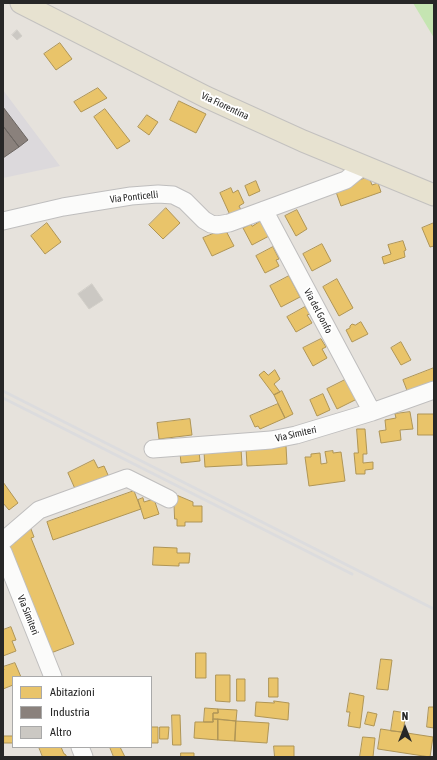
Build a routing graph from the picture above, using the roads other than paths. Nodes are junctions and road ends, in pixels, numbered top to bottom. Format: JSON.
{"nodes":[{"id":1,"x":21,"y":3,"type":"edge"},
{"id":2,"x":364,"y":166,"type":"junction"},
{"id":3,"x":434,"y":195,"type":"edge"},
{"id":4,"x":264,"y":210,"type":"junction"},
{"id":5,"x":3,"y":221,"type":"edge"},
{"id":6,"x":434,"y":390,"type":"edge"},
{"id":7,"x":372,"y":412,"type":"junction"},
{"id":8,"x":153,"y":449,"type":"dead end"},
{"id":9,"x":169,"y":499,"type":"dead end"},
{"id":10,"x":3,"y":541,"type":"edge"},
{"id":11,"x":3,"y":552,"type":"edge"},
{"id":12,"x":53,"y":676,"type":"edge"}],
"edges":[{"from":1,"to":2,"type":"main road","name":"Via Fiorentina"},
{"from":2,"to":3,"type":"main road","name":"Via Fiorentina"},
{"from":2,"to":4,"type":"street","name":"Via Ponticelli"},
{"from":4,"to":5,"type":"street","name":"Via Ponticelli"},
{"from":4,"to":7,"type":"street","name":"Via del Gonfo"},
{"from":6,"to":7,"type":"street","name":"Via Simiteri"},
{"from":7,"to":8,"type":"street","name":"Via Simiteri"},
{"from":9,"to":10,"type":"street"},
{"from":11,"to":12,"type":"street","name":"Via Simiteri"}]}
